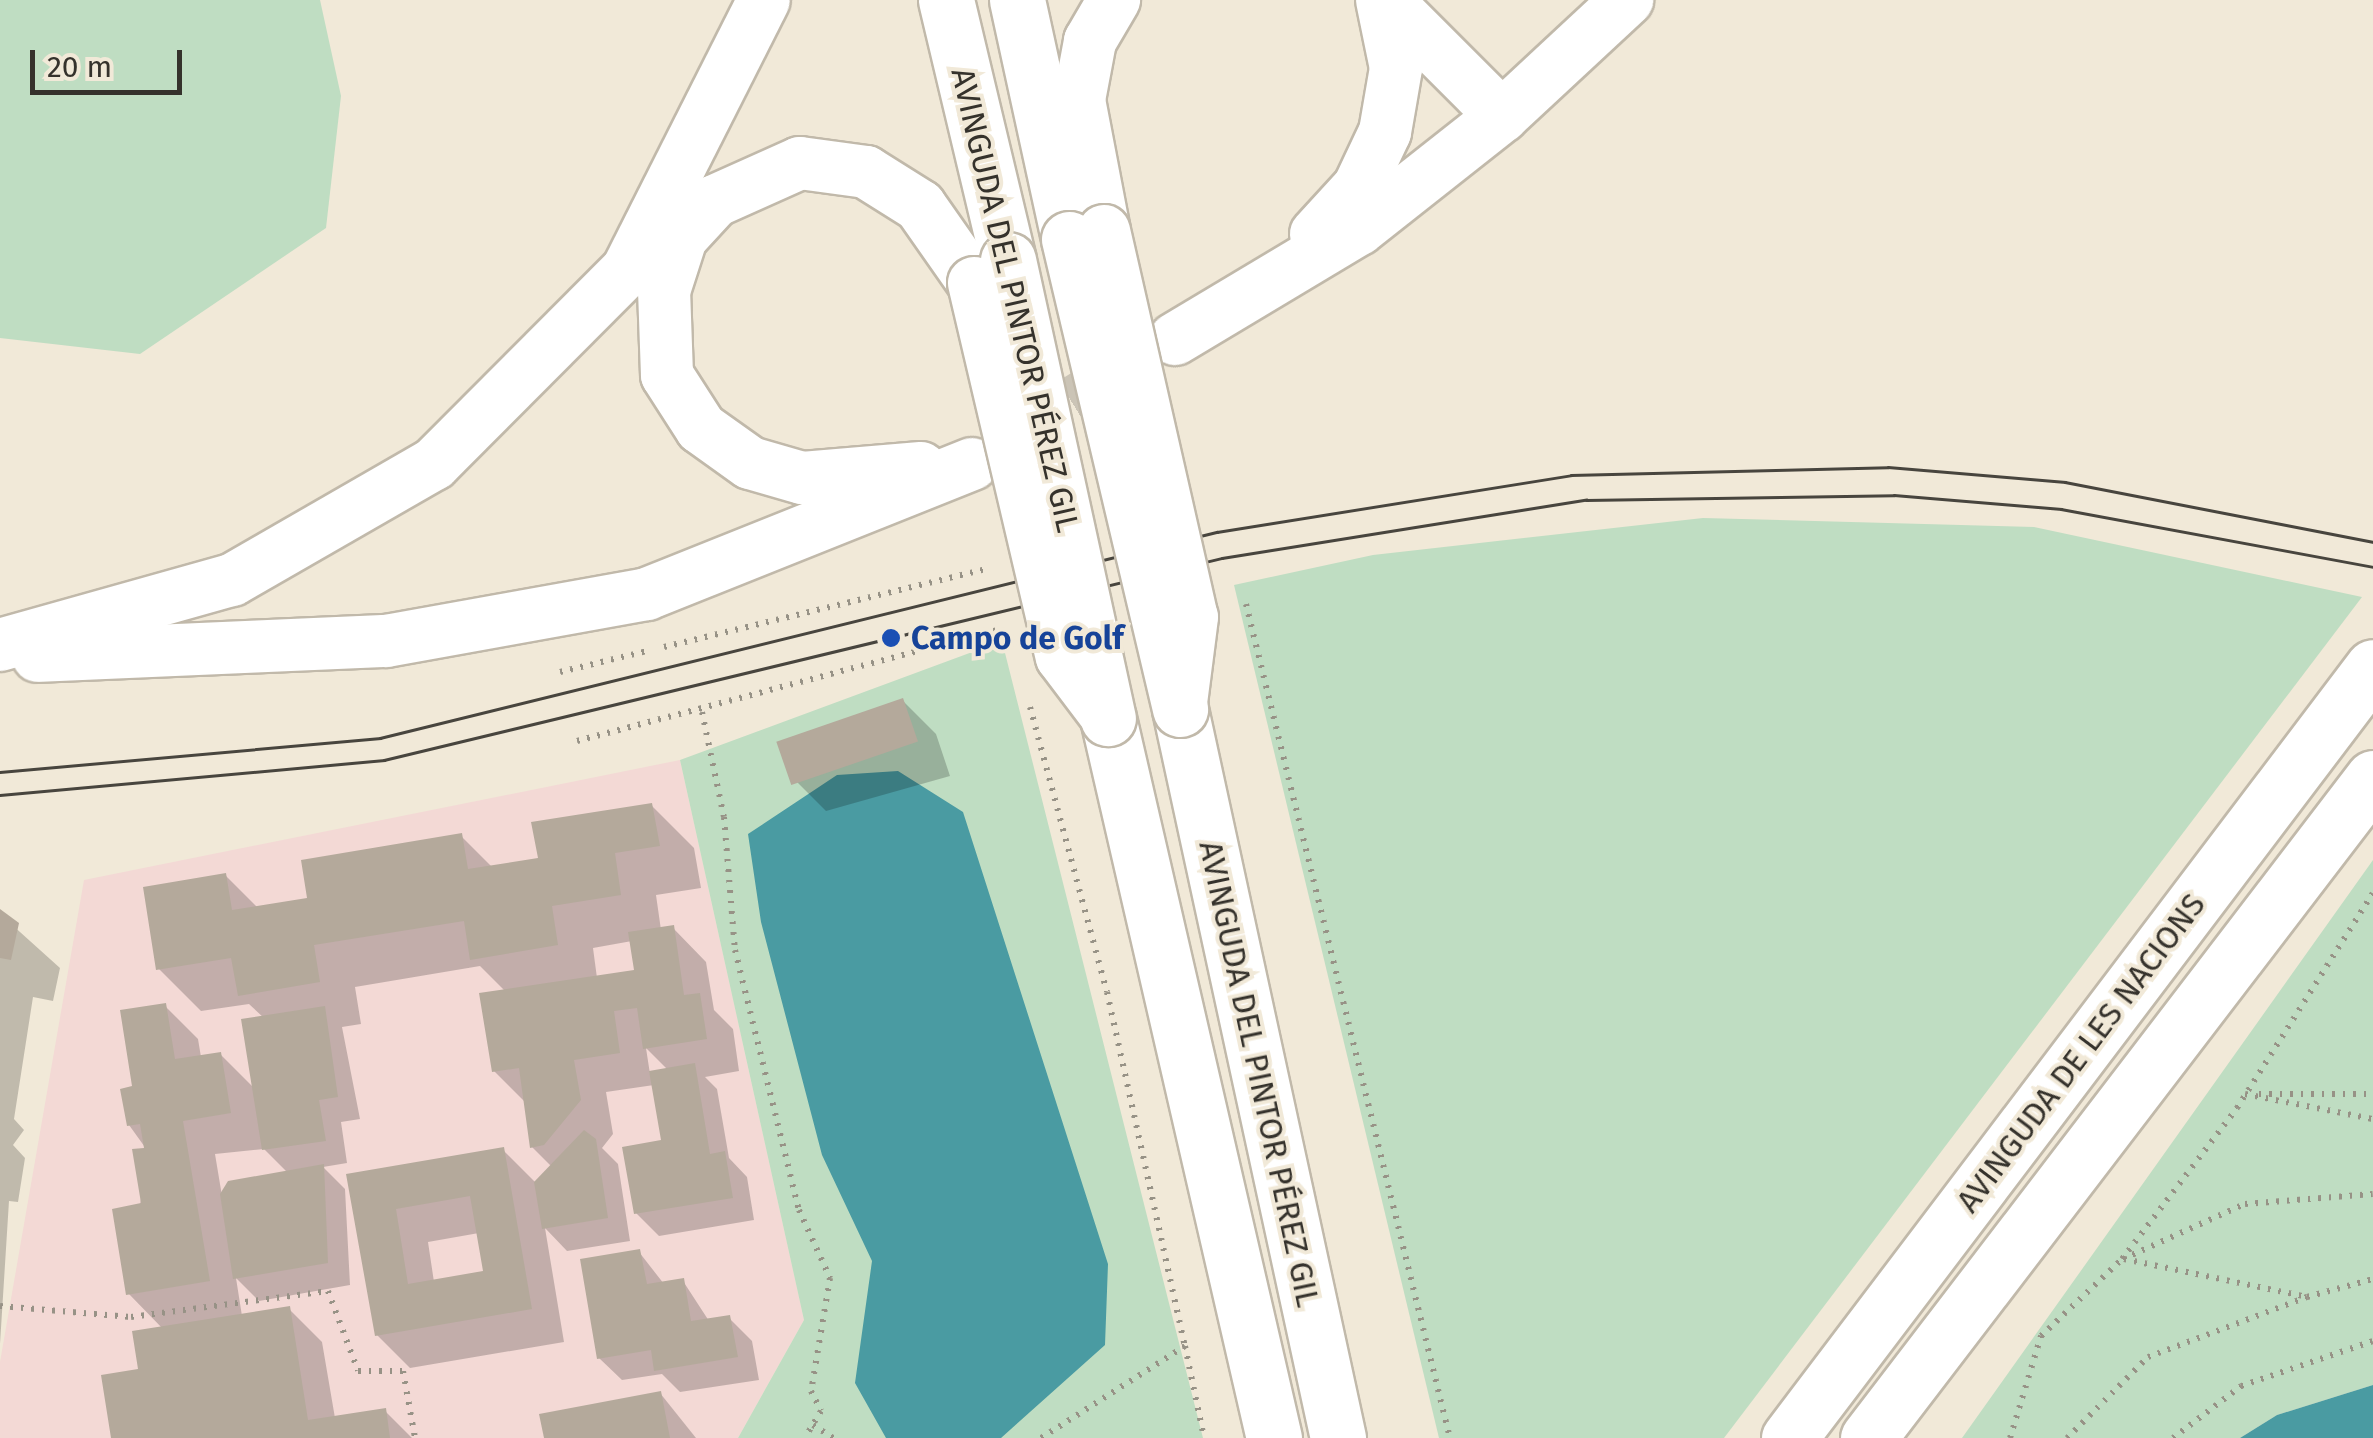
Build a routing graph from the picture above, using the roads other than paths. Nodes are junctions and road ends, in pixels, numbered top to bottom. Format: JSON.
{"nodes":[{"id":1,"x":764,"y":0,"type":"edge"},
{"id":2,"x":946,"y":0,"type":"edge"},
{"id":3,"x":1017,"y":0,"type":"edge"},
{"id":4,"x":1114,"y":0,"type":"edge"},
{"id":5,"x":1384,"y":0,"type":"edge"},
{"id":6,"x":1627,"y":0,"type":"edge"},
{"id":7,"x":1502,"y":116,"type":"junction"},
{"id":8,"x":1086,"y":235,"type":"junction"},
{"id":9,"x":1286,"y":267,"type":"junction"},
{"id":10,"x":990,"y":271,"type":"junction"},
{"id":11,"x":1175,"y":340,"type":"tunnel mouth"},
{"id":12,"x":0,"y":645,"type":"edge"},
{"id":13,"x":0,"y":658,"type":"edge"},
{"id":14,"x":2373,"y":667,"type":"edge"},
{"id":15,"x":2361,"y":794,"type":"edge"},
{"id":16,"x":1274,"y":1438,"type":"edge"},
{"id":17,"x":1338,"y":1438,"type":"edge"},
{"id":18,"x":1789,"y":1438,"type":"edge"},
{"id":19,"x":1868,"y":1438,"type":"edge"}],
"edges":[{"from":1,"to":12,"type":"street"},
{"from":2,"to":10,"type":"main road","name":"AVINGUDA DEL PINTOR PÉREZ GIL"},
{"from":3,"to":8,"type":"main road","name":"AVINGUDA DEL PINTOR PÉREZ GIL"},
{"from":4,"to":8,"type":"street","name":"AVINGUDA DEL PINTOR PÉREZ GIL"},
{"from":5,"to":7,"type":"street"},
{"from":5,"to":9,"type":"street"},
{"from":6,"to":7,"type":"street"},
{"from":7,"to":9,"type":"street"},
{"from":8,"to":17,"type":"main road","name":"AVINGUDA DEL PINTOR PÉREZ GIL","bridge":true},
{"from":9,"to":11,"type":"street"},
{"from":10,"to":13,"type":"street"},
{"from":10,"to":16,"type":"main road","name":"AVINGUDA DEL PINTOR PÉREZ GIL","bridge":true},
{"from":14,"to":18,"type":"main road","name":"AVINGUDA DE LES NACIONS"},
{"from":15,"to":19,"type":"main road","name":"AVINGUDA DE LES NACIONS"}]}
